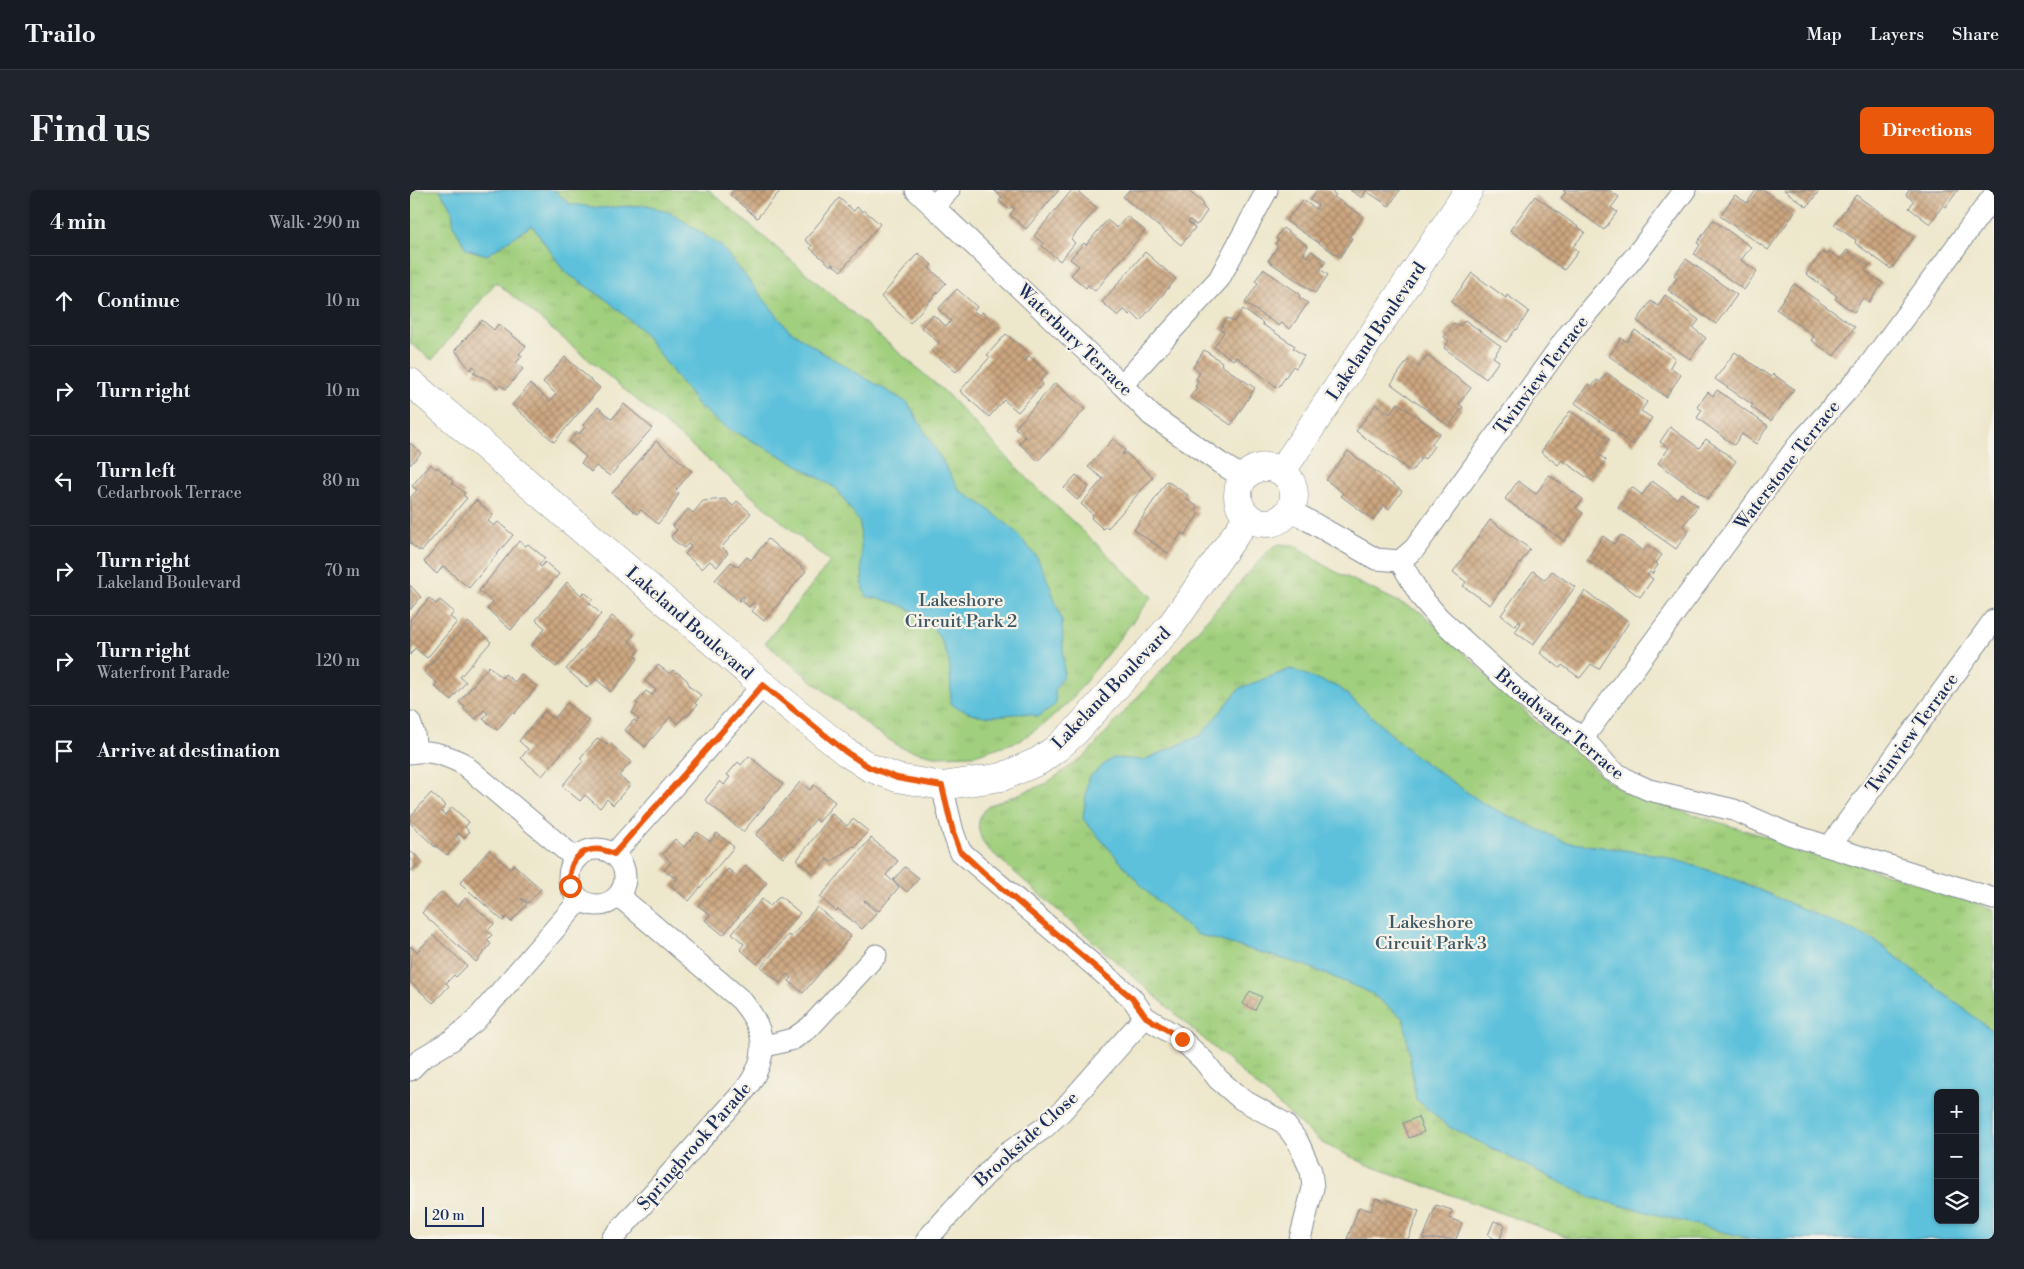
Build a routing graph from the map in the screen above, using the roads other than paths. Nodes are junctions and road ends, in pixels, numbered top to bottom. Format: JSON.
{"nodes":[{"id":1,"x":916,"y":190,"type":"edge"},
{"id":2,"x":948,"y":190,"type":"edge"},
{"id":3,"x":1267,"y":190,"type":"edge"},
{"id":4,"x":1469,"y":190,"type":"edge"},
{"id":5,"x":1685,"y":190,"type":"edge"},
{"id":6,"x":1994,"y":195,"type":"edge"},
{"id":7,"x":934,"y":206,"type":"junction"},
{"id":8,"x":410,"y":382,"type":"edge"},
{"id":9,"x":1122,"y":385,"type":"junction"},
{"id":10,"x":1282,"y":471,"type":"junction"},
{"id":11,"x":1244,"y":478,"type":"junction"},
{"id":12,"x":1290,"y":510,"type":"junction"},
{"id":13,"x":1248,"y":517,"type":"junction"},
{"id":14,"x":1400,"y":561,"type":"junction"},
{"id":15,"x":1994,"y":620,"type":"edge"},
{"id":16,"x":763,"y":685,"type":"junction"},
{"id":17,"x":410,"y":722,"type":"edge"},
{"id":18,"x":1583,"y":738,"type":"junction"},
{"id":19,"x":413,"y":753,"type":"edge"},
{"id":20,"x":942,"y":786,"type":"junction"},
{"id":21,"x":1830,"y":846,"type":"junction"},
{"id":22,"x":614,"y":854,"type":"junction"},
{"id":23,"x":576,"y":859,"type":"junction"},
{"id":24,"x":619,"y":896,"type":"junction"},
{"id":25,"x":1994,"y":899,"type":"edge"},
{"id":26,"x":580,"y":900,"type":"junction"},
{"id":27,"x":876,"y":955,"type":"dead end"},
{"id":28,"x":1146,"y":1017,"type":"junction"},
{"id":29,"x":762,"y":1047,"type":"junction"},
{"id":30,"x":410,"y":1070,"type":"edge"},
{"id":31,"x":612,"y":1239,"type":"edge"},
{"id":32,"x":927,"y":1239,"type":"edge"},
{"id":33,"x":1300,"y":1239,"type":"edge"}],
"edges":[{"from":1,"to":7,"type":"street","name":"Waterbury Terrace"},
{"from":2,"to":7,"type":"street"},
{"from":3,"to":9,"type":"street"},
{"from":4,"to":10,"type":"street","name":"Lakeland Boulevard"},
{"from":5,"to":14,"type":"street","name":"Twinview Terrace"},
{"from":6,"to":18,"type":"street","name":"Waterstone Terrace"},
{"from":7,"to":9,"type":"street","name":"Waterbury Terrace"},
{"from":8,"to":16,"type":"street","name":"Lakeland Boulevard"},
{"from":9,"to":11,"type":"street","name":"Waterbury Terrace"},
{"from":10,"to":11,"type":"street"},
{"from":10,"to":12,"type":"street"},
{"from":11,"to":13,"type":"street"},
{"from":12,"to":13,"type":"street"},
{"from":12,"to":14,"type":"street"},
{"from":13,"to":20,"type":"street","name":"Lakeland Boulevard"},
{"from":14,"to":18,"type":"street","name":"Broadwater Terrace"},
{"from":15,"to":21,"type":"street","name":"Twinview Terrace"},
{"from":16,"to":20,"type":"street","name":"Lakeland Boulevard"},
{"from":16,"to":22,"type":"street"},
{"from":17,"to":19,"type":"street"},
{"from":18,"to":21,"type":"street","name":"Broadwater Terrace"},
{"from":19,"to":23,"type":"street"},
{"from":20,"to":28,"type":"street"},
{"from":21,"to":25,"type":"street","name":"Broadwater Terrace"},
{"from":22,"to":23,"type":"street"},
{"from":22,"to":24,"type":"street"},
{"from":23,"to":26,"type":"street"},
{"from":24,"to":26,"type":"street"},
{"from":24,"to":29,"type":"street","name":"Springbrook Parade"},
{"from":26,"to":30,"type":"street"},
{"from":27,"to":29,"type":"street"},
{"from":28,"to":32,"type":"street","name":"Brookside Close"},
{"from":28,"to":33,"type":"street"},
{"from":29,"to":31,"type":"street","name":"Springbrook Parade"}]}
